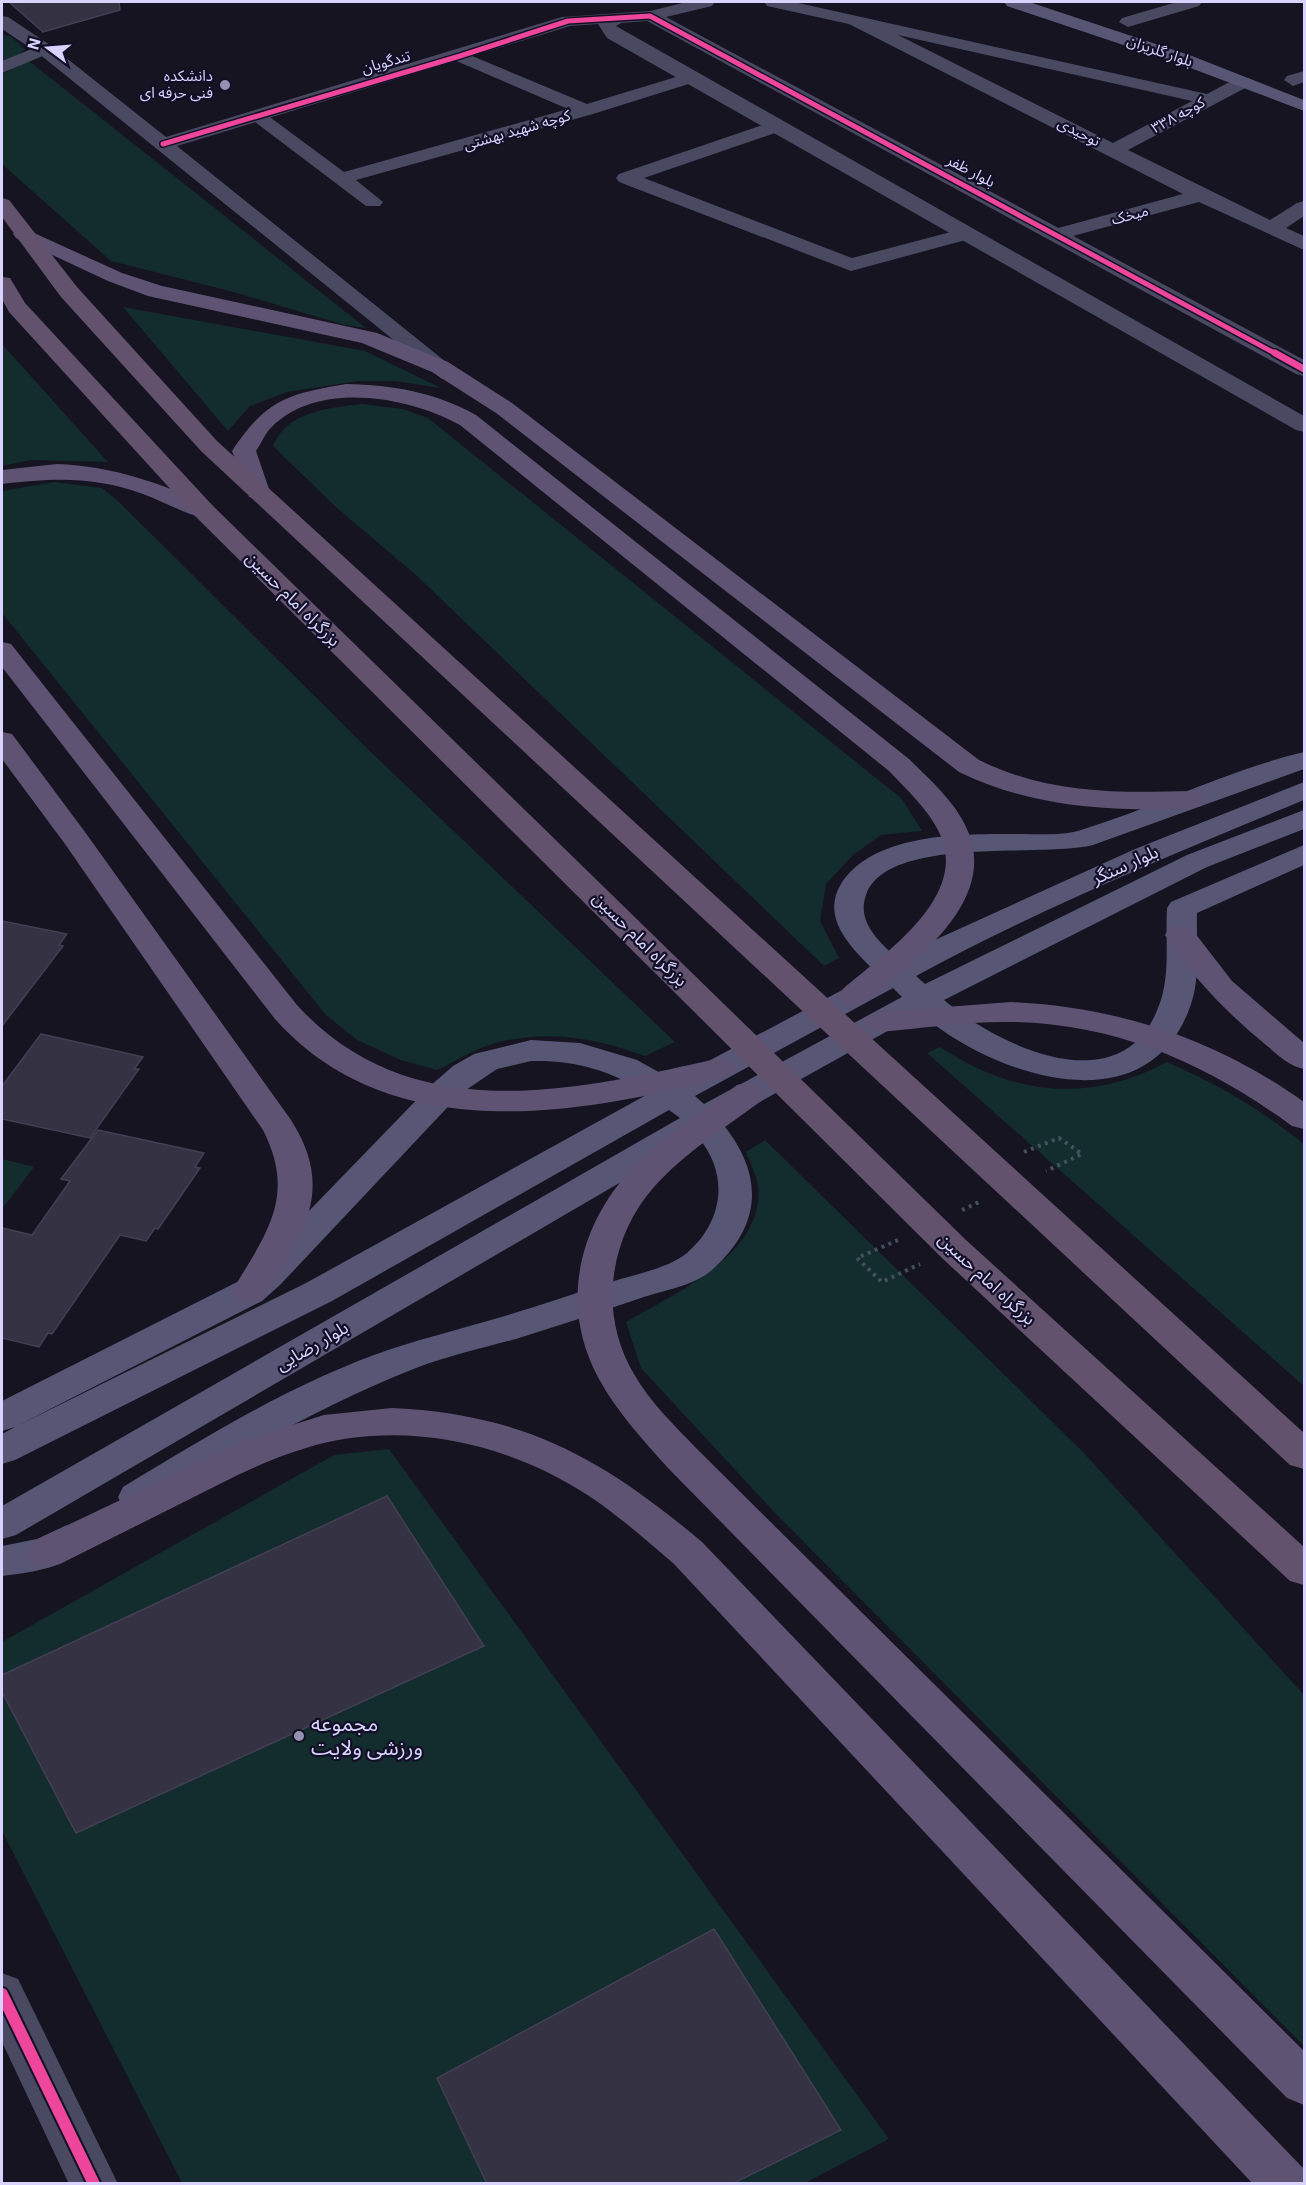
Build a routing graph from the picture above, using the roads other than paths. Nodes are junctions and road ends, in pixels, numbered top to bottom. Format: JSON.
{"nodes":[{"id":1,"x":706,"y":2,"type":"edge"},
{"id":2,"x":773,"y":2,"type":"edge"},
{"id":3,"x":1013,"y":2,"type":"edge"},
{"id":4,"x":1065,"y":2,"type":"edge"},
{"id":5,"x":1193,"y":2,"type":"edge"},
{"id":6,"x":615,"y":9,"type":"edge"},
{"id":7,"x":650,"y":16,"type":"junction"},
{"id":8,"x":854,"y":20,"type":"junction"},
{"id":9,"x":2,"y":21,"type":"edge"},
{"id":10,"x":1128,"y":22,"type":"junction"},
{"id":11,"x":1205,"y":48,"type":"dead end"},
{"id":12,"x":44,"y":49,"type":"junction"},
{"id":13,"x":460,"y":56,"type":"junction"},
{"id":14,"x":2,"y":68,"type":"edge"},
{"id":15,"x":1271,"y":71,"type":"dead end"},
{"id":16,"x":689,"y":78,"type":"junction"},
{"id":17,"x":1301,"y":80,"type":"edge"},
{"id":18,"x":1243,"y":82,"type":"junction"},
{"id":19,"x":1206,"y":99,"type":"junction"},
{"id":20,"x":1305,"y":106,"type":"edge"},
{"id":21,"x":586,"y":110,"type":"junction"},
{"id":22,"x":256,"y":116,"type":"junction"},
{"id":23,"x":777,"y":126,"type":"junction"},
{"id":24,"x":163,"y":144,"type":"junction"},
{"id":25,"x":1114,"y":150,"type":"junction"},
{"id":26,"x":343,"y":178,"type":"junction"},
{"id":27,"x":1201,"y":195,"type":"junction"},
{"id":28,"x":373,"y":202,"type":"dead end"},
{"id":29,"x":999,"y":203,"type":"junction"},
{"id":30,"x":2,"y":204,"type":"edge"},
{"id":31,"x":1305,"y":207,"type":"edge"},
{"id":32,"x":939,"y":218,"type":"junction"},
{"id":33,"x":1271,"y":228,"type":"junction"},
{"id":34,"x":24,"y":234,"type":"junction"},
{"id":35,"x":966,"y":234,"type":"junction"},
{"id":36,"x":1058,"y":234,"type":"junction"},
{"id":37,"x":1305,"y":244,"type":"edge"},
{"id":38,"x":2,"y":283,"type":"edge"},
{"id":39,"x":1305,"y":369,"type":"edge"},
{"id":40,"x":450,"y":374,"type":"junction"},
{"id":41,"x":1305,"y":425,"type":"edge"},
{"id":42,"x":2,"y":477,"type":"edge"},
{"id":43,"x":258,"y":492,"type":"junction"},
{"id":44,"x":204,"y":511,"type":"junction"},
{"id":45,"x":2,"y":650,"type":"edge"},
{"id":46,"x":2,"y":740,"type":"edge"},
{"id":47,"x":1305,"y":760,"type":"edge"},
{"id":48,"x":1305,"y":790,"type":"edge"},
{"id":49,"x":1191,"y":800,"type":"junction"},
{"id":50,"x":1305,"y":819,"type":"edge"},
{"id":51,"x":1305,"y":854,"type":"edge"},
{"id":52,"x":1180,"y":935,"type":"junction"},
{"id":53,"x":854,"y":996,"type":"junction"},
{"id":54,"x":880,"y":1022,"type":"junction"},
{"id":55,"x":1305,"y":1059,"type":"edge"},
{"id":56,"x":720,"y":1068,"type":"junction"},
{"id":57,"x":749,"y":1094,"type":"junction"},
{"id":58,"x":1305,"y":1118,"type":"edge"},
{"id":59,"x":250,"y":1291,"type":"junction"},
{"id":60,"x":2,"y":1417,"type":"edge"},
{"id":61,"x":2,"y":1450,"type":"edge"},
{"id":62,"x":1305,"y":1455,"type":"edge"},
{"id":63,"x":2,"y":1524,"type":"edge"},
{"id":64,"x":46,"y":1553,"type":"junction"},
{"id":65,"x":2,"y":1561,"type":"edge"},
{"id":66,"x":1305,"y":1569,"type":"edge"},
{"id":67,"x":2,"y":1994,"type":"edge"},
{"id":68,"x":1305,"y":2084,"type":"edge"},
{"id":69,"x":94,"y":2184,"type":"edge"},
{"id":70,"x":1286,"y":2184,"type":"edge"}],
"edges":[{"from":1,"to":7,"type":"street"},
{"from":2,"to":8,"type":"street"},
{"from":3,"to":18,"type":"main road","name":"بلوار گلریزان"},
{"from":4,"to":10,"type":"main road","name":"بلوار گلریزان"},
{"from":5,"to":10,"type":"street"},
{"from":6,"to":7,"type":"street","name":"بلوار ظفر"},
{"from":6,"to":13,"type":"street","name":"تندگویان"},
{"from":6,"to":16,"type":"street"},
{"from":7,"to":29,"type":"street","name":"بلوار ظفر"},
{"from":8,"to":19,"type":"street"},
{"from":8,"to":25,"type":"street","name":"توحیدی"},
{"from":9,"to":12,"type":"street"},
{"from":10,"to":11,"type":"main road","name":"بلوار گلریزان"},
{"from":12,"to":14,"type":"street"},
{"from":12,"to":24,"type":"street"},
{"from":13,"to":21,"type":"street"},
{"from":13,"to":22,"type":"street","name":"تندگویان"},
{"from":15,"to":17,"type":"main road"},
{"from":16,"to":21,"type":"street","name":"کوچه شهید بهشتی"},
{"from":16,"to":23,"type":"street"},
{"from":18,"to":19,"type":"street","name":"کوچه ۳۳۸"},
{"from":18,"to":20,"type":"main road","name":"بلوار گلریزان"},
{"from":19,"to":25,"type":"street","name":"کوچه ۳۳۸"},
{"from":21,"to":26,"type":"street","name":"کوچه شهید بهشتی"},
{"from":22,"to":24,"type":"street","name":"تندگویان"},
{"from":22,"to":26,"type":"street"},
{"from":23,"to":32,"type":"street"},
{"from":23,"to":35,"type":"street"},
{"from":24,"to":40,"type":"street"},
{"from":25,"to":27,"type":"street","name":"توحیدی"},
{"from":26,"to":28,"type":"street"},
{"from":27,"to":33,"type":"street","name":"توحیدی"},
{"from":27,"to":36,"type":"street","name":"میخک"},
{"from":29,"to":32,"type":"street"},
{"from":29,"to":36,"type":"street","name":"بلوار ظفر"},
{"from":30,"to":34,"type":"highway"},
{"from":31,"to":33,"type":"street"},
{"from":32,"to":35,"type":"street"},
{"from":33,"to":37,"type":"street","name":"توحیدی"},
{"from":34,"to":40,"type":"main road"},
{"from":34,"to":43,"type":"highway"},
{"from":35,"to":41,"type":"street"},
{"from":36,"to":39,"type":"street","name":"بلوار ظفر"},
{"from":38,"to":44,"type":"highway","name":"بزرگراه امام حسین"},
{"from":40,"to":49,"type":"main road"},
{"from":42,"to":44,"type":"main road"},
{"from":43,"to":53,"type":"main road"},
{"from":43,"to":62,"type":"highway"},
{"from":44,"to":66,"type":"highway","name":"بزرگراه امام حسین"},
{"from":45,"to":56,"type":"main road"},
{"from":46,"to":59,"type":"main road"},
{"from":47,"to":49,"type":"main road"},
{"from":48,"to":53,"type":"main road","name":"بلوار سنگر"},
{"from":49,"to":52,"type":"main road"},
{"from":50,"to":54,"type":"main road","name":"بلوار سنگر"},
{"from":51,"to":52,"type":"main road"},
{"from":52,"to":55,"type":"main road"},
{"from":53,"to":56,"type":"main road","name":"بلوار سنگر"},
{"from":54,"to":57,"type":"main road","name":"بلوار سنگر"},
{"from":54,"to":58,"type":"main road"},
{"from":56,"to":61,"type":"main road","name":"بلوار سنگر"},
{"from":57,"to":63,"type":"main road","name":"بلوار رضایی"},
{"from":57,"to":68,"type":"main road"},
{"from":59,"to":60,"type":"main road"},
{"from":59,"to":64,"type":"main road"},
{"from":64,"to":65,"type":"main road"},
{"from":64,"to":70,"type":"main road"},
{"from":67,"to":69,"type":"street"}]}
